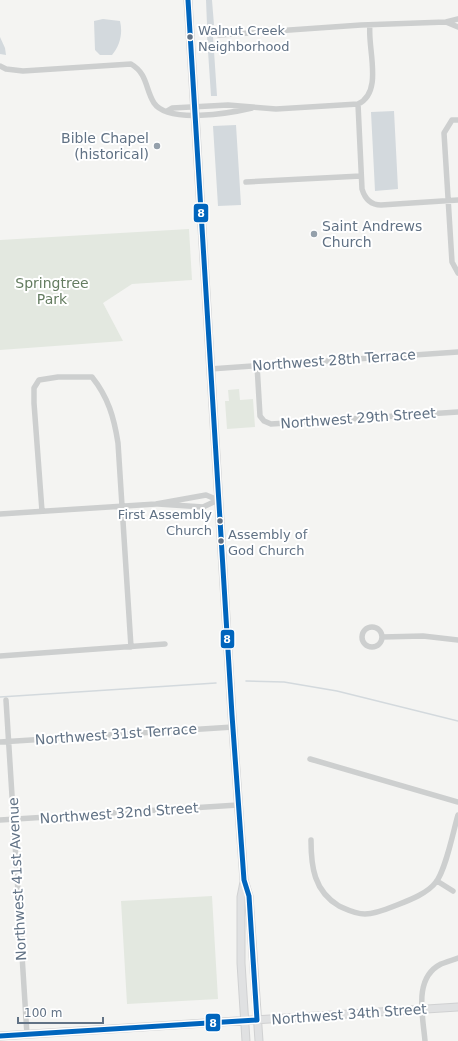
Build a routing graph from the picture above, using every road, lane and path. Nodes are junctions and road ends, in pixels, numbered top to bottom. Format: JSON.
{"nodes":[{"id":1,"x":188,"y":0,"type":"edge"},
{"id":2,"x":458,"y":19,"type":"edge"},
{"id":3,"x":446,"y":22,"type":"junction"},
{"id":4,"x":370,"y":25,"type":"junction"},
{"id":5,"x":458,"y":27,"type":"edge"},
{"id":6,"x":219,"y":35,"type":"dead end"},
{"id":7,"x":0,"y":66,"type":"edge"},
{"id":8,"x":358,"y":104,"type":"junction"},
{"id":9,"x":195,"y":111,"type":"junction"},
{"id":10,"x":458,"y":120,"type":"edge"},
{"id":11,"x":361,"y":176,"type":"junction"},
{"id":12,"x":246,"y":182,"type":"dead end"},
{"id":13,"x":448,"y":200,"type":"junction"},
{"id":14,"x":458,"y":200,"type":"edge"},
{"id":15,"x":458,"y":273,"type":"edge"},
{"id":16,"x":458,"y":352,"type":"edge"},
{"id":17,"x":257,"y":365,"type":"junction"},
{"id":18,"x":210,"y":369,"type":"junction"},
{"id":19,"x":458,"y":412,"type":"edge"},
{"id":20,"x":218,"y":500,"type":"junction"},
{"id":21,"x":156,"y":504,"type":"junction"},
{"id":22,"x":122,"y":506,"type":"junction"},
{"id":23,"x":42,"y":511,"type":"junction"},
{"id":24,"x":0,"y":514,"type":"edge"},
{"id":25,"x":382,"y":637,"type":"dead end"},
{"id":26,"x":458,"y":640,"type":"edge"},
{"id":27,"x":165,"y":644,"type":"dead end"},
{"id":28,"x":131,"y":647,"type":"junction"},
{"id":29,"x":0,"y":656,"type":"edge"},
{"id":30,"x":6,"y":700,"type":"dead end"},
{"id":31,"x":232,"y":727,"type":"junction"},
{"id":32,"x":9,"y":741,"type":"junction"},
{"id":33,"x":0,"y":742,"type":"edge"},
{"id":34,"x":310,"y":759,"type":"dead end"},
{"id":35,"x":458,"y":802,"type":"edge"},
{"id":36,"x":238,"y":805,"type":"junction"},
{"id":37,"x":458,"y":815,"type":"edge"},
{"id":38,"x":14,"y":819,"type":"junction"},
{"id":39,"x":0,"y":820,"type":"edge"},
{"id":40,"x":311,"y":840,"type":"dead end"},
{"id":41,"x":244,"y":880,"type":"junction"},
{"id":42,"x":437,"y":881,"type":"junction"},
{"id":43,"x":453,"y":891,"type":"dead end"},
{"id":44,"x":458,"y":958,"type":"edge"},
{"id":45,"x":458,"y":1007,"type":"edge"},
{"id":46,"x":423,"y":1009,"type":"junction"},
{"id":47,"x":257,"y":1020,"type":"junction"},
{"id":48,"x":245,"y":1021,"type":"junction"},
{"id":49,"x":27,"y":1035,"type":"junction"},
{"id":50,"x":0,"y":1036,"type":"edge"},
{"id":51,"x":246,"y":1041,"type":"edge"},
{"id":52,"x":251,"y":1041,"type":"edge"},
{"id":53,"x":259,"y":1041,"type":"edge"},
{"id":54,"x":425,"y":1041,"type":"edge"}],
"edges":[{"from":1,"to":9,"type":"main road"},
{"from":2,"to":3,"type":"street"},
{"from":3,"to":4,"type":"street"},
{"from":3,"to":5,"type":"street"},
{"from":4,"to":6,"type":"street"},
{"from":4,"to":8,"type":"street"},
{"from":7,"to":9,"type":"street"},
{"from":8,"to":9,"type":"street"},
{"from":8,"to":11,"type":"street"},
{"from":9,"to":18,"type":"main road"},
{"from":10,"to":13,"type":"street"},
{"from":11,"to":12,"type":"street"},
{"from":11,"to":13,"type":"street"},
{"from":13,"to":14,"type":"street"},
{"from":13,"to":15,"type":"street"},
{"from":16,"to":17,"type":"street","name":"Northwest 28th Terrace"},
{"from":17,"to":18,"type":"street","name":"Northwest 28th Terrace"},
{"from":17,"to":19,"type":"street","name":"Northwest 29th Street"},
{"from":18,"to":20,"type":"main road"},
{"from":20,"to":21,"type":"street"},
{"from":20,"to":21,"type":"street"},
{"from":20,"to":31,"type":"main road"},
{"from":21,"to":22,"type":"street"},
{"from":22,"to":23,"type":"street"},
{"from":22,"to":23,"type":"street"},
{"from":22,"to":28,"type":"street"},
{"from":23,"to":24,"type":"street"},
{"from":25,"to":26,"type":"street"},
{"from":27,"to":28,"type":"street"},
{"from":28,"to":29,"type":"street"},
{"from":30,"to":32,"type":"street","name":"Northwest 41st Avenue"},
{"from":31,"to":32,"type":"street","name":"Northwest 31st Terrace"},
{"from":31,"to":36,"type":"main road"},
{"from":32,"to":33,"type":"street","name":"Northwest 31st Terrace"},
{"from":32,"to":38,"type":"street","name":"Northwest 41st Avenue"},
{"from":34,"to":35,"type":"street"},
{"from":36,"to":38,"type":"street","name":"Northwest 32nd Street"},
{"from":36,"to":41,"type":"main road"},
{"from":37,"to":42,"type":"street"},
{"from":38,"to":39,"type":"street","name":"Northwest 32nd Street"},
{"from":38,"to":49,"type":"street","name":"Northwest 41st Avenue"},
{"from":40,"to":42,"type":"street"},
{"from":41,"to":47,"type":"main road"},
{"from":41,"to":48,"type":"main road"},
{"from":42,"to":43,"type":"street"},
{"from":44,"to":46,"type":"street"},
{"from":45,"to":46,"type":"main road","name":"Northwest 34th Street"},
{"from":46,"to":47,"type":"main road","name":"Northwest 34th Street"},
{"from":46,"to":54,"type":"street"},
{"from":47,"to":48,"type":"main road","name":"Northwest 34th Street"},
{"from":47,"to":53,"type":"main road"},
{"from":48,"to":49,"type":"main road","name":"Northwest 34th Street"},
{"from":48,"to":51,"type":"main road"},
{"from":48,"to":52,"type":"main road"},
{"from":49,"to":50,"type":"main road","name":"Northwest 34th Street"}]}
